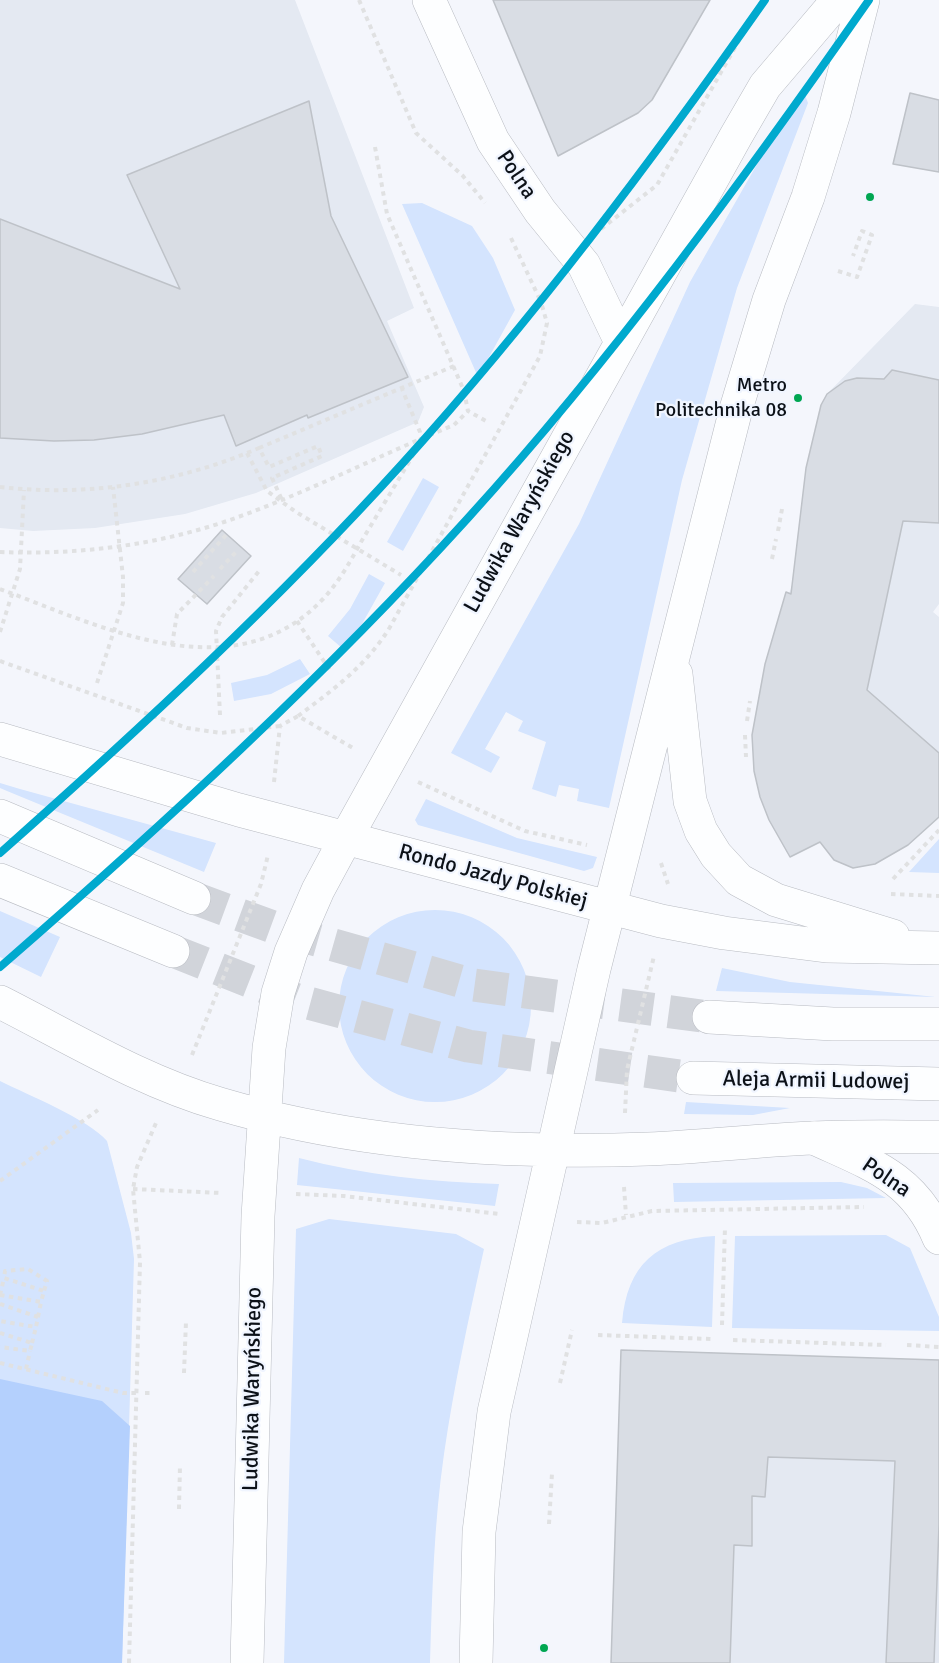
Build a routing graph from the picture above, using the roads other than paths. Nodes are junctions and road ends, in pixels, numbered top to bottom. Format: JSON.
{"nodes":[{"id":1,"x":429,"y":0,"type":"edge"},
{"id":2,"x":838,"y":0,"type":"edge"},
{"id":3,"x":863,"y":0,"type":"edge"},
{"id":4,"x":620,"y":340,"type":"junction"},
{"id":5,"x":674,"y":657,"type":"junction"},
{"id":6,"x":0,"y":739,"type":"edge"},
{"id":7,"x":0,"y":816,"type":"edge"},
{"id":8,"x":346,"y":838,"type":"junction"},
{"id":9,"x":0,"y":880,"type":"edge"},
{"id":10,"x":194,"y":897,"type":"tunnel mouth"},
{"id":11,"x":609,"y":908,"type":"junction"},
{"id":12,"x":933,"y":947,"type":"edge"},
{"id":13,"x":173,"y":951,"type":"tunnel mouth"},
{"id":14,"x":0,"y":1002,"type":"edge"},
{"id":15,"x":709,"y":1017,"type":"tunnel mouth"},
{"id":16,"x":939,"y":1024,"type":"edge"},
{"id":17,"x":693,"y":1078,"type":"tunnel mouth"},
{"id":18,"x":939,"y":1084,"type":"edge"},
{"id":19,"x":263,"y":1116,"type":"junction"},
{"id":20,"x":939,"y":1137,"type":"edge"},
{"id":21,"x":814,"y":1138,"type":"junction"},
{"id":22,"x":554,"y":1149,"type":"junction"},
{"id":23,"x":939,"y":1238,"type":"edge"},
{"id":24,"x":247,"y":1663,"type":"edge"},
{"id":25,"x":476,"y":1663,"type":"edge"}],
"edges":[{"from":1,"to":4,"type":"main road","name":"Polna"},
{"from":2,"to":4,"type":"main road","name":"Ludwika Waryńskiego"},
{"from":3,"to":5,"type":"main road"},
{"from":4,"to":8,"type":"main road","name":"Ludwika Waryńskiego"},
{"from":5,"to":11,"type":"main road"},
{"from":5,"to":12,"type":"main road"},
{"from":6,"to":8,"type":"main road","name":"Rondo Jazdy Polskiej"},
{"from":7,"to":10,"type":"main road"},
{"from":8,"to":11,"type":"main road","name":"Rondo Jazdy Polskiej"},
{"from":8,"to":19,"type":"main road"},
{"from":9,"to":13,"type":"main road"},
{"from":11,"to":12,"type":"main road"},
{"from":11,"to":22,"type":"main road","name":"Rondo Jazdy Polskiej"},
{"from":14,"to":19,"type":"main road"},
{"from":15,"to":16,"type":"main road"},
{"from":17,"to":18,"type":"main road","name":"Aleja Armii Ludowej"},
{"from":19,"to":22,"type":"main road"},
{"from":19,"to":24,"type":"main road","name":"Ludwika Waryńskiego"},
{"from":20,"to":21,"type":"main road"},
{"from":21,"to":22,"type":"main road"},
{"from":21,"to":23,"type":"main road","name":"Polna"},
{"from":22,"to":25,"type":"main road"}]}
